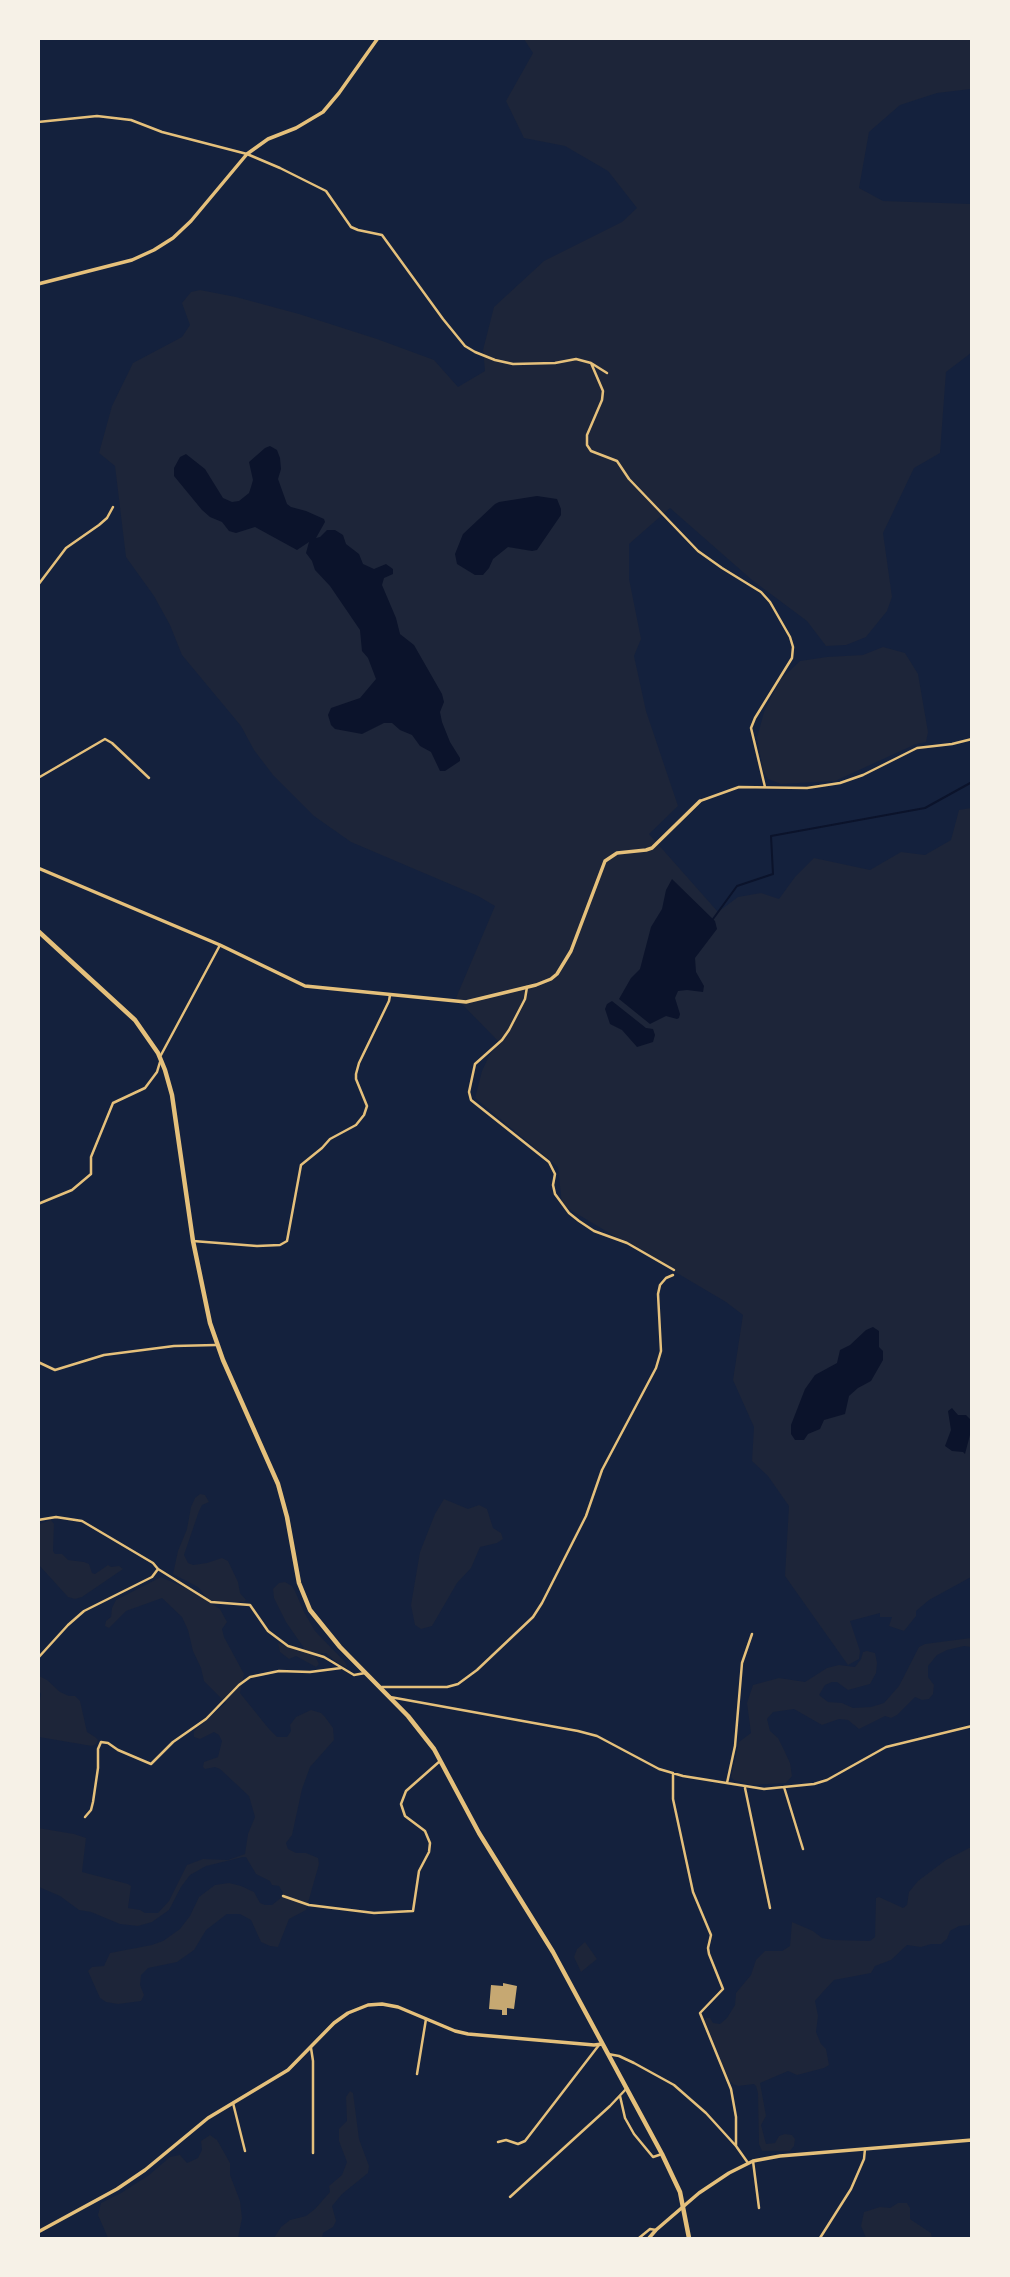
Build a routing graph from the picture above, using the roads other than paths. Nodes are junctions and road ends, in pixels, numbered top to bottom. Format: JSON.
{"nodes":[{"id":1,"x":378,"y":38,"type":"edge"},
{"id":2,"x":38,"y":122,"type":"edge"},
{"id":3,"x":247,"y":153,"type":"junction"},
{"id":4,"x":38,"y":284,"type":"edge"},
{"id":5,"x":591,"y":363,"type":"junction"},
{"id":6,"x":607,"y":373,"type":"dead end"},
{"id":7,"x":113,"y":507,"type":"dead end"},
{"id":8,"x":38,"y":585,"type":"edge"},
{"id":9,"x":971,"y":738,"type":"edge"},
{"id":10,"x":38,"y":778,"type":"edge"},
{"id":11,"x":149,"y":778,"type":"dead end"},
{"id":12,"x":765,"y":787,"type":"junction"},
{"id":13,"x":700,"y":801,"type":"joint"},
{"id":14,"x":38,"y":868,"type":"edge"},
{"id":15,"x":38,"y":931,"type":"edge"},
{"id":16,"x":219,"y":945,"type":"junction"},
{"id":17,"x":527,"y":987,"type":"junction"},
{"id":18,"x":390,"y":995,"type":"junction"},
{"id":19,"x":160,"y":1059,"type":"junction"},
{"id":20,"x":38,"y":1204,"type":"edge"},
{"id":21,"x":193,"y":1241,"type":"junction"},
{"id":22,"x":216,"y":1345,"type":"junction"},
{"id":23,"x":38,"y":1362,"type":"edge"},
{"id":24,"x":38,"y":1520,"type":"edge"},
{"id":25,"x":158,"y":1569,"type":"junction"},
{"id":26,"x":752,"y":1634,"type":"dead end"},
{"id":27,"x":38,"y":1658,"type":"edge"},
{"id":28,"x":341,"y":1668,"type":"junction"},
{"id":29,"x":365,"y":1673,"type":"junction"},
{"id":30,"x":379,"y":1687,"type":"junction"},
{"id":31,"x":390,"y":1697,"type":"junction"},
{"id":32,"x":971,"y":1726,"type":"edge"},
{"id":33,"x":440,"y":1761,"type":"junction"},
{"id":34,"x":673,"y":1773,"type":"junction"},
{"id":35,"x":727,"y":1783,"type":"junction"},
{"id":36,"x":745,"y":1787,"type":"junction"},
{"id":37,"x":784,"y":1787,"type":"junction"},
{"id":38,"x":85,"y":1817,"type":"dead end"},
{"id":39,"x":803,"y":1849,"type":"dead end"},
{"id":40,"x":283,"y":1896,"type":"dead end"},
{"id":41,"x":770,"y":1908,"type":"dead end"},
{"id":42,"x":426,"y":2019,"type":"junction"},
{"id":43,"x":601,"y":2045,"type":"junction"},
{"id":44,"x":311,"y":2048,"type":"junction"},
{"id":45,"x":608,"y":2054,"type":"junction"},
{"id":46,"x":417,"y":2074,"type":"dead end"},
{"id":47,"x":626,"y":2088,"type":"junction"},
{"id":48,"x":620,"y":2096,"type":"junction"},
{"id":49,"x":233,"y":2102,"type":"junction"},
{"id":50,"x":971,"y":2140,"type":"edge"},
{"id":51,"x":498,"y":2142,"type":"dead end"},
{"id":52,"x":736,"y":2146,"type":"junction"},
{"id":53,"x":865,"y":2148,"type":"junction"},
{"id":54,"x":245,"y":2151,"type":"dead end"},
{"id":55,"x":313,"y":2153,"type":"dead end"},
{"id":56,"x":662,"y":2154,"type":"junction"},
{"id":57,"x":750,"y":2162,"type":"junction"},
{"id":58,"x":510,"y":2197,"type":"dead end"},
{"id":59,"x":684,"y":2205,"type":"junction"},
{"id":60,"x":759,"y":2208,"type":"dead end"},
{"id":61,"x":656,"y":2230,"type":"junction"},
{"id":62,"x":38,"y":2232,"type":"edge"},
{"id":63,"x":639,"y":2238,"type":"edge"},
{"id":64,"x":649,"y":2238,"type":"edge"},
{"id":65,"x":690,"y":2238,"type":"edge"},
{"id":66,"x":820,"y":2238,"type":"edge"}],
"edges":[{"from":1,"to":3,"type":"street"},
{"from":2,"to":3,"type":"street"},
{"from":3,"to":4,"type":"street"},
{"from":3,"to":5,"type":"street"},
{"from":5,"to":6,"type":"street"},
{"from":5,"to":12,"type":"street"},
{"from":7,"to":8,"type":"street"},
{"from":9,"to":12,"type":"street"},
{"from":10,"to":11,"type":"street"},
{"from":12,"to":13,"type":"street"},
{"from":13,"to":17,"type":"street"},
{"from":14,"to":16,"type":"street"},
{"from":15,"to":19,"type":"main road"},
{"from":16,"to":18,"type":"street"},
{"from":16,"to":19,"type":"street"},
{"from":17,"to":18,"type":"street"},
{"from":17,"to":30,"type":"street"},
{"from":18,"to":21,"type":"street"},
{"from":19,"to":20,"type":"street"},
{"from":19,"to":21,"type":"main road"},
{"from":21,"to":22,"type":"main road"},
{"from":22,"to":23,"type":"street"},
{"from":22,"to":29,"type":"main road"},
{"from":24,"to":25,"type":"street"},
{"from":25,"to":27,"type":"street"},
{"from":25,"to":28,"type":"street"},
{"from":26,"to":35,"type":"street"},
{"from":28,"to":29,"type":"street"},
{"from":28,"to":38,"type":"street"},
{"from":29,"to":30,"type":"main road"},
{"from":30,"to":31,"type":"main road"},
{"from":31,"to":33,"type":"main road"},
{"from":31,"to":34,"type":"street"},
{"from":32,"to":37,"type":"street"},
{"from":33,"to":40,"type":"street"},
{"from":33,"to":43,"type":"main road"},
{"from":34,"to":35,"type":"street"},
{"from":34,"to":52,"type":"street"},
{"from":35,"to":36,"type":"street"},
{"from":36,"to":37,"type":"street"},
{"from":36,"to":41,"type":"street"},
{"from":37,"to":39,"type":"street"},
{"from":42,"to":43,"type":"street"},
{"from":42,"to":44,"type":"street"},
{"from":42,"to":46,"type":"street"},
{"from":43,"to":45,"type":"main road"},
{"from":43,"to":51,"type":"street"},
{"from":44,"to":49,"type":"street"},
{"from":44,"to":55,"type":"street"},
{"from":45,"to":47,"type":"main road"},
{"from":45,"to":52,"type":"street"},
{"from":47,"to":48,"type":"street"},
{"from":47,"to":56,"type":"main road"},
{"from":48,"to":56,"type":"street"},
{"from":48,"to":58,"type":"street"},
{"from":49,"to":54,"type":"street"},
{"from":49,"to":62,"type":"street"},
{"from":50,"to":53,"type":"street"},
{"from":52,"to":57,"type":"street"},
{"from":53,"to":57,"type":"street"},
{"from":53,"to":66,"type":"street"},
{"from":56,"to":59,"type":"main road"},
{"from":57,"to":59,"type":"street"},
{"from":57,"to":60,"type":"street"},
{"from":59,"to":61,"type":"street"},
{"from":59,"to":65,"type":"main road"},
{"from":61,"to":63,"type":"street"},
{"from":61,"to":64,"type":"street"}]}
